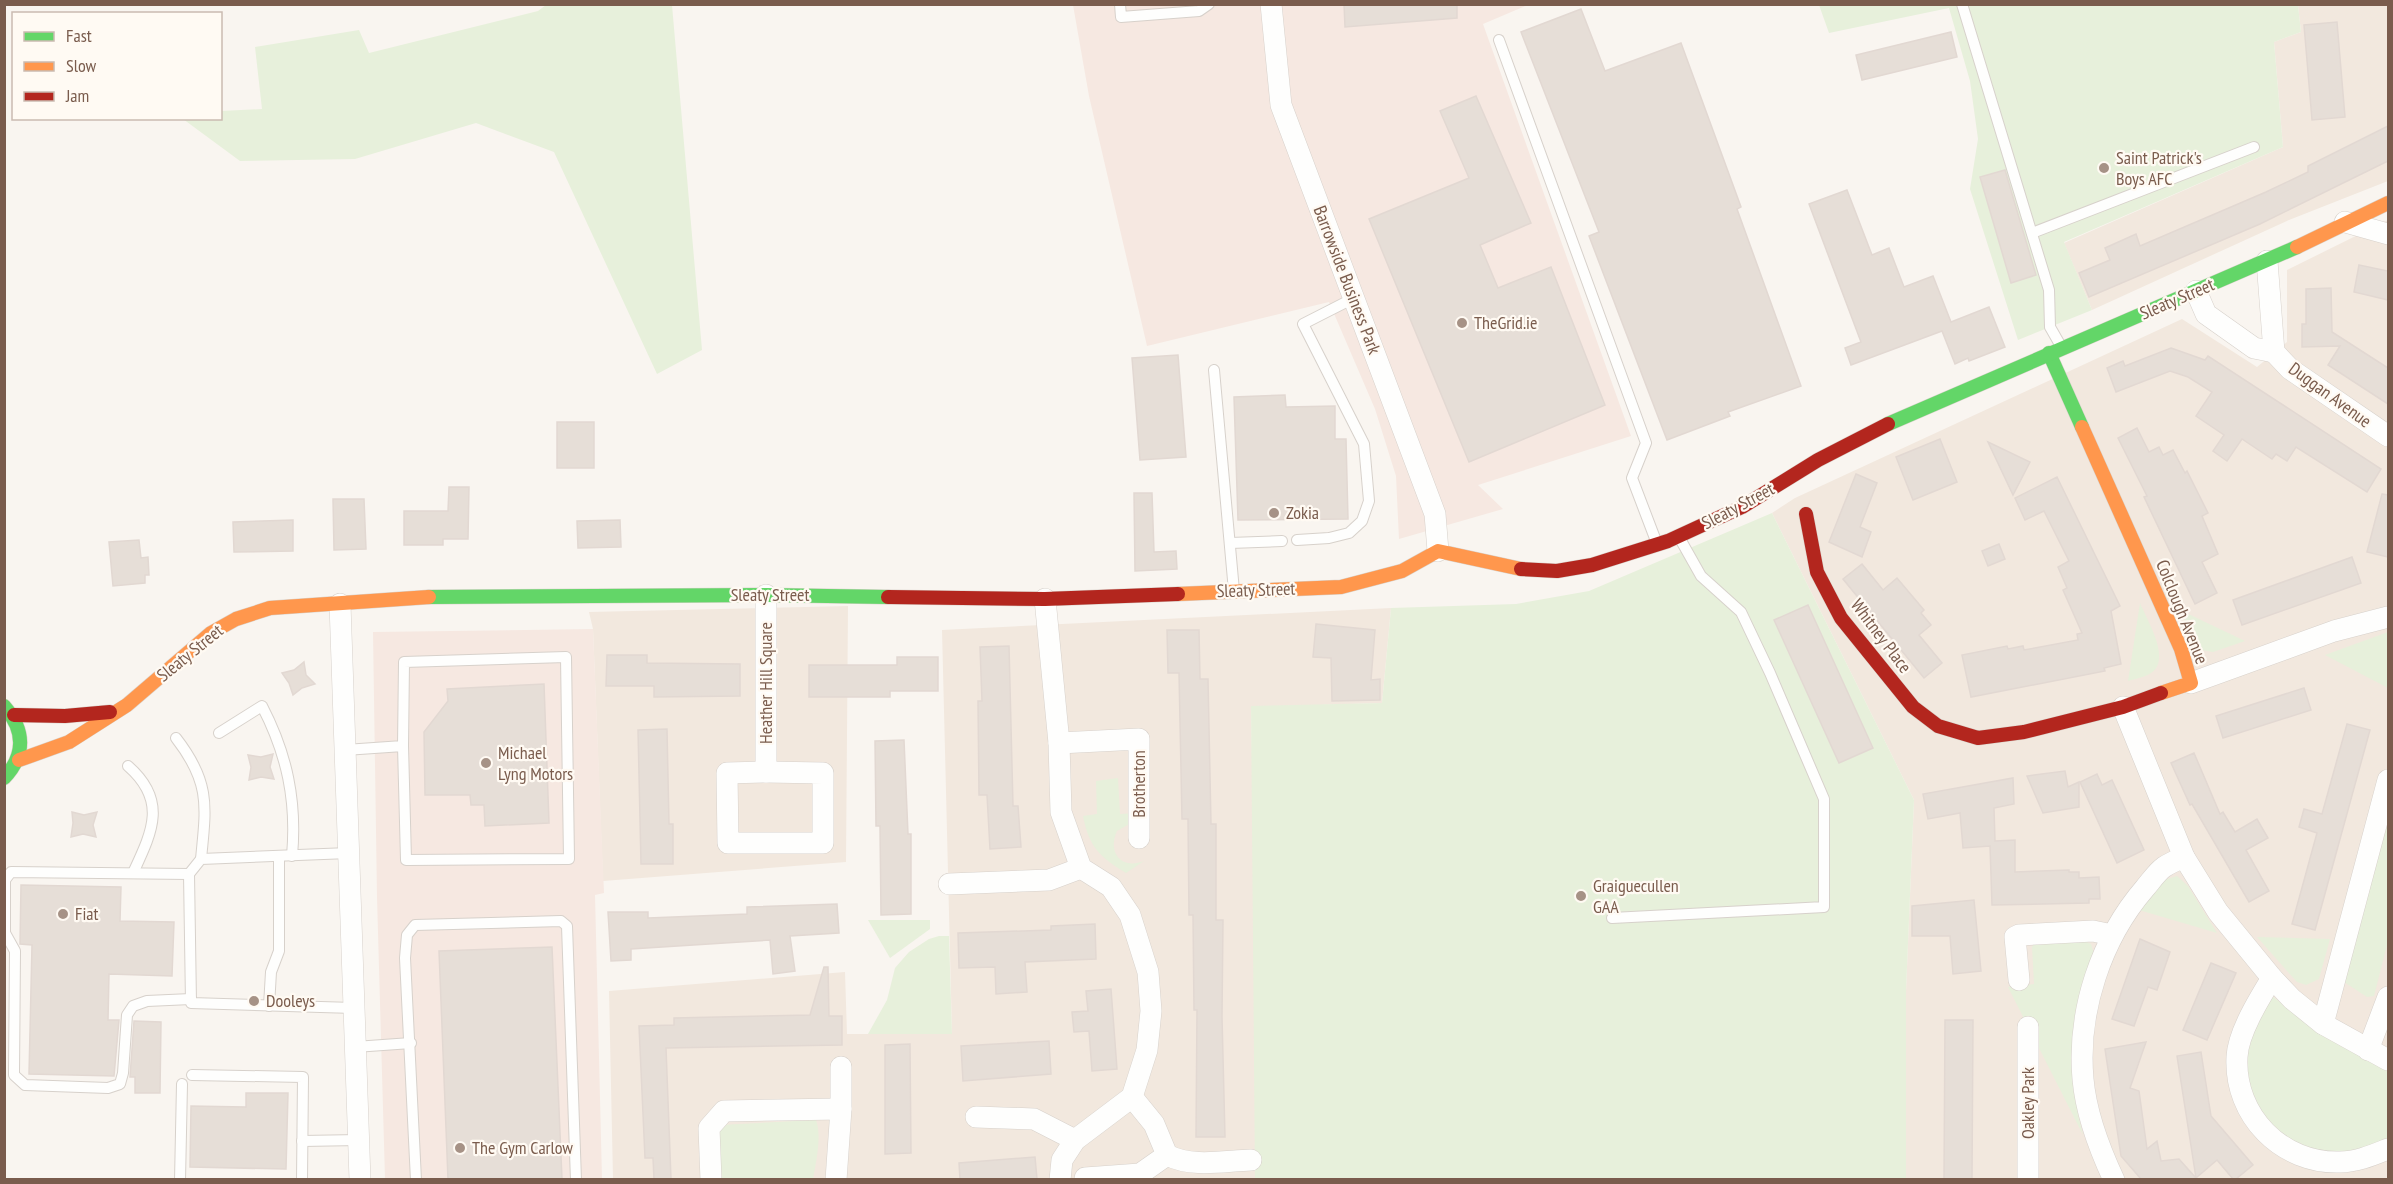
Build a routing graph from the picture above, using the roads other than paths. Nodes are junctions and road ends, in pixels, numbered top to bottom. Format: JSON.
{"nodes":[{"id":1,"x":1120,"y":4,"type":"edge"},
{"id":2,"x":1209,"y":4,"type":"edge"},
{"id":3,"x":1271,"y":4,"type":"edge"},
{"id":4,"x":1962,"y":4,"type":"edge"},
{"id":5,"x":1499,"y":40,"type":"dead end"},
{"id":6,"x":2254,"y":147,"type":"dead end"},
{"id":7,"x":2388,"y":203,"type":"edge"},
{"id":8,"x":2345,"y":222,"type":"junction"},
{"id":9,"x":2032,"y":233,"type":"junction"},
{"id":10,"x":2388,"y":234,"type":"edge"},
{"id":11,"x":2267,"y":261,"type":"junction"},
{"id":12,"x":2196,"y":291,"type":"junction"},
{"id":13,"x":1354,"y":298,"type":"junction"},
{"id":14,"x":2056,"y":351,"type":"junction"},
{"id":15,"x":2274,"y":352,"type":"junction"},
{"id":16,"x":1214,"y":370,"type":"dead end"},
{"id":17,"x":2388,"y":436,"type":"edge"},
{"id":18,"x":1806,"y":514,"type":"dead end"},
{"id":19,"x":1679,"y":536,"type":"junction"},
{"id":20,"x":1297,"y":540,"type":"dead end"},
{"id":21,"x":1282,"y":541,"type":"dead end"},
{"id":22,"x":1230,"y":543,"type":"junction"},
{"id":23,"x":1658,"y":544,"type":"junction"},
{"id":24,"x":1438,"y":551,"type":"junction"},
{"id":25,"x":1234,"y":591,"type":"junction"},
{"id":26,"x":766,"y":595,"type":"junction"},
{"id":27,"x":1045,"y":599,"type":"junction"},
{"id":28,"x":340,"y":604,"type":"junction"},
{"id":29,"x":2388,"y":618,"type":"edge"},
{"id":30,"x":2191,"y":683,"type":"junction"},
{"id":31,"x":1913,"y":707,"type":"joint"},
{"id":32,"x":2123,"y":707,"type":"junction"},
{"id":33,"x":9,"y":710,"type":"edge"},
{"id":34,"x":116,"y":712,"type":"junction"},
{"id":35,"x":219,"y":733,"type":"dead end"},
{"id":36,"x":176,"y":738,"type":"dead end"},
{"id":37,"x":1059,"y":743,"type":"junction"},
{"id":38,"x":403,"y":746,"type":"junction"},
{"id":39,"x":345,"y":750,"type":"junction"},
{"id":40,"x":19,"y":760,"type":"junction"},
{"id":41,"x":129,"y":766,"type":"dead end"},
{"id":42,"x":766,"y":772,"type":"junction"},
{"id":43,"x":4,"y":778,"type":"edge"},
{"id":44,"x":2388,"y":780,"type":"edge"},
{"id":45,"x":1139,"y":838,"type":"dead end"},
{"id":46,"x":349,"y":854,"type":"junction"},
{"id":47,"x":279,"y":856,"type":"junction"},
{"id":48,"x":292,"y":856,"type":"junction"},
{"id":49,"x":2184,"y":857,"type":"junction"},
{"id":50,"x":201,"y":859,"type":"junction"},
{"id":51,"x":1081,"y":868,"type":"junction"},
{"id":52,"x":133,"y":873,"type":"junction"},
{"id":53,"x":189,"y":874,"type":"junction"},
{"id":54,"x":949,"y":884,"type":"dead end"},
{"id":55,"x":1612,"y":918,"type":"dead end"},
{"id":56,"x":2112,"y":936,"type":"junction"},
{"id":57,"x":2272,"y":978,"type":"junction"},
{"id":58,"x":2019,"y":980,"type":"dead end"},
{"id":59,"x":2388,"y":998,"type":"edge"},
{"id":60,"x":190,"y":999,"type":"junction"},
{"id":61,"x":269,"y":1006,"type":"junction"},
{"id":62,"x":354,"y":1008,"type":"junction"},
{"id":63,"x":2323,"y":1024,"type":"junction"},
{"id":64,"x":2028,"y":1027,"type":"dead end"},
{"id":65,"x":411,"y":1043,"type":"junction"},
{"id":66,"x":355,"y":1047,"type":"junction"},
{"id":67,"x":2368,"y":1050,"type":"junction"},
{"id":68,"x":2388,"y":1060,"type":"edge"},
{"id":69,"x":841,"y":1067,"type":"dead end"},
{"id":70,"x":192,"y":1075,"type":"dead end"},
{"id":71,"x":182,"y":1084,"type":"dead end"},
{"id":72,"x":1132,"y":1097,"type":"junction"},
{"id":73,"x":841,"y":1109,"type":"junction"},
{"id":74,"x":976,"y":1117,"type":"dead end"},
{"id":75,"x":359,"y":1140,"type":"junction"},
{"id":76,"x":1075,"y":1140,"type":"junction"},
{"id":77,"x":302,"y":1141,"type":"junction"},
{"id":78,"x":2388,"y":1149,"type":"edge"},
{"id":79,"x":1167,"y":1155,"type":"junction"},
{"id":80,"x":1251,"y":1160,"type":"dead end"},
{"id":81,"x":1085,"y":1178,"type":"edge"},
{"id":82,"x":180,"y":1179,"type":"edge"},
{"id":83,"x":302,"y":1179,"type":"edge"},
{"id":84,"x":360,"y":1179,"type":"edge"},
{"id":85,"x":416,"y":1179,"type":"edge"},
{"id":86,"x":576,"y":1179,"type":"edge"},
{"id":87,"x":711,"y":1179,"type":"edge"},
{"id":88,"x":836,"y":1179,"type":"edge"},
{"id":89,"x":1060,"y":1179,"type":"edge"},
{"id":90,"x":2028,"y":1179,"type":"edge"},
{"id":91,"x":2114,"y":1179,"type":"edge"}],
"edges":[{"from":1,"to":2,"type":"lane"},
{"from":3,"to":13,"type":"street","name":"Barrowside Business Park"},
{"from":4,"to":9,"type":"lane"},
{"from":5,"to":23,"type":"lane"},
{"from":6,"to":9,"type":"lane"},
{"from":7,"to":8,"type":"street","name":"Sleaty Street"},
{"from":8,"to":10,"type":"street"},
{"from":8,"to":11,"type":"street","name":"Sleaty Street"},
{"from":9,"to":14,"type":"lane"},
{"from":11,"to":12,"type":"street","name":"Sleaty Street"},
{"from":11,"to":15,"type":"street","name":"Duggan Avenue"},
{"from":12,"to":14,"type":"street","name":"Sleaty Street"},
{"from":12,"to":15,"type":"street","name":"Duggan Avenue"},
{"from":13,"to":20,"type":"lane"},
{"from":13,"to":24,"type":"street","name":"Barrowside Business Park"},
{"from":14,"to":19,"type":"street","name":"Sleaty Street"},
{"from":14,"to":30,"type":"street","name":"Colclough Avenue"},
{"from":15,"to":17,"type":"street","name":"Duggan Avenue"},
{"from":16,"to":22,"type":"lane"},
{"from":18,"to":31,"type":"street","name":"Whitney Place"},
{"from":19,"to":23,"type":"street","name":"Sleaty Street"},
{"from":19,"to":55,"type":"lane"},
{"from":21,"to":22,"type":"lane"},
{"from":22,"to":25,"type":"lane"},
{"from":23,"to":24,"type":"street","name":"Sleaty Street"},
{"from":24,"to":25,"type":"street","name":"Sleaty Street"},
{"from":25,"to":27,"type":"street","name":"Sleaty Street"},
{"from":26,"to":27,"type":"street","name":"Sleaty Street"},
{"from":26,"to":28,"type":"street","name":"Sleaty Street"},
{"from":26,"to":42,"type":"street","name":"Heather Hill Square"},
{"from":27,"to":37,"type":"street"},
{"from":28,"to":34,"type":"street","name":"Sleaty Street"},
{"from":28,"to":39,"type":"street"},
{"from":29,"to":30,"type":"street"},
{"from":30,"to":32,"type":"street","name":"Colclough Avenue"},
{"from":31,"to":32,"type":"street","name":"Colclough Avenue"},
{"from":32,"to":49,"type":"street"},
{"from":33,"to":34,"type":"street"},
{"from":33,"to":40,"type":"street"},
{"from":34,"to":40,"type":"street","name":"Sleaty Street"},
{"from":35,"to":48,"type":"lane"},
{"from":36,"to":50,"type":"lane"},
{"from":37,"to":45,"type":"street","name":"Brotherton"},
{"from":37,"to":51,"type":"street"},
{"from":38,"to":38,"type":"lane"},
{"from":38,"to":39,"type":"lane"},
{"from":39,"to":46,"type":"street"},
{"from":40,"to":43,"type":"street"},
{"from":41,"to":52,"type":"lane"},
{"from":42,"to":42,"type":"street"},
{"from":44,"to":63,"type":"street"},
{"from":46,"to":48,"type":"lane"},
{"from":46,"to":62,"type":"street"},
{"from":47,"to":48,"type":"lane"},
{"from":47,"to":50,"type":"lane"},
{"from":47,"to":61,"type":"lane"},
{"from":49,"to":56,"type":"street"},
{"from":49,"to":57,"type":"street"},
{"from":50,"to":53,"type":"lane"},
{"from":51,"to":54,"type":"street"},
{"from":51,"to":72,"type":"street"},
{"from":52,"to":53,"type":"lane"},
{"from":52,"to":60,"type":"lane"},
{"from":53,"to":60,"type":"lane"},
{"from":56,"to":58,"type":"street"},
{"from":56,"to":91,"type":"street"},
{"from":57,"to":63,"type":"street"},
{"from":57,"to":78,"type":"street"},
{"from":59,"to":67,"type":"street"},
{"from":60,"to":61,"type":"lane"},
{"from":61,"to":62,"type":"lane"},
{"from":62,"to":66,"type":"street"},
{"from":63,"to":67,"type":"street"},
{"from":64,"to":90,"type":"street","name":"Oakley Park"},
{"from":65,"to":66,"type":"lane"},
{"from":65,"to":85,"type":"lane"},
{"from":65,"to":86,"type":"lane"},
{"from":66,"to":75,"type":"street"},
{"from":67,"to":68,"type":"street"},
{"from":69,"to":73,"type":"street"},
{"from":70,"to":77,"type":"lane"},
{"from":71,"to":82,"type":"lane"},
{"from":72,"to":76,"type":"street"},
{"from":72,"to":79,"type":"street"},
{"from":73,"to":87,"type":"street"},
{"from":73,"to":88,"type":"street"},
{"from":74,"to":76,"type":"street"},
{"from":75,"to":77,"type":"lane"},
{"from":75,"to":84,"type":"street"},
{"from":76,"to":89,"type":"street"},
{"from":77,"to":83,"type":"lane"},
{"from":79,"to":80,"type":"street"},
{"from":79,"to":81,"type":"street"}]}
